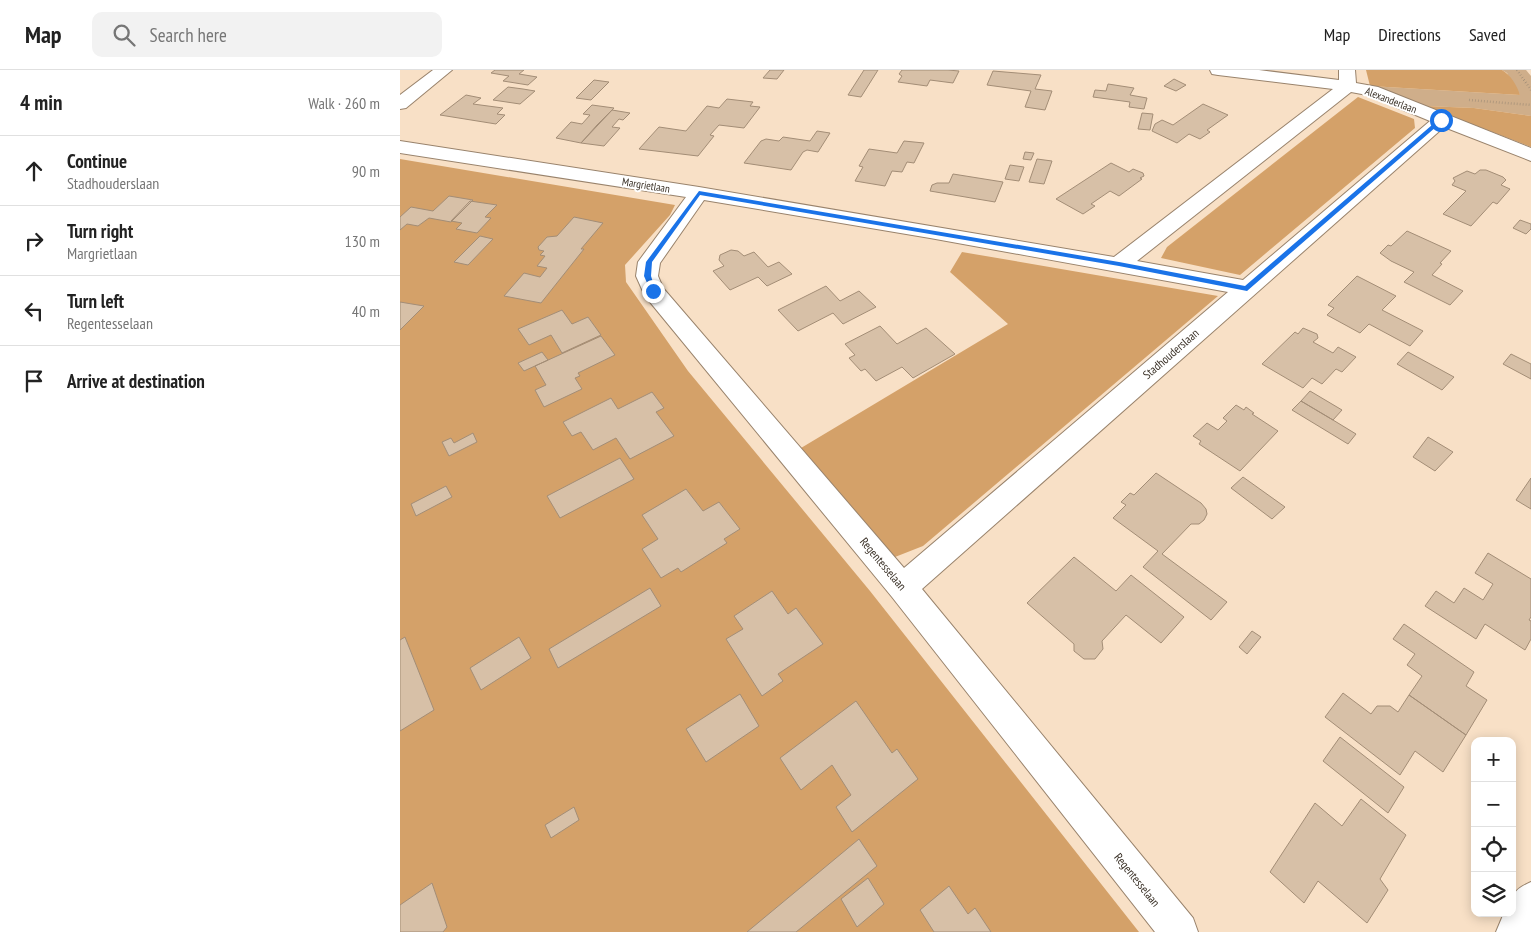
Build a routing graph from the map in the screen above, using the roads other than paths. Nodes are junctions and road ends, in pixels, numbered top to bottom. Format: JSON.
{"nodes":[{"id":1,"x":444,"y":70,"type":"edge"},
{"id":2,"x":1218,"y":70,"type":"edge"},
{"id":3,"x":1348,"y":78,"type":"edge"},
{"id":4,"x":400,"y":104,"type":"edge"},
{"id":5,"x":1441,"y":120,"type":"junction"},
{"id":6,"x":400,"y":147,"type":"edge"},
{"id":7,"x":1531,"y":155,"type":"edge"},
{"id":8,"x":699,"y":193,"type":"junction"},
{"id":9,"x":1119,"y":264,"type":"junction"},
{"id":10,"x":1247,"y":288,"type":"junction"},
{"id":11,"x":902,"y":588,"type":"junction"},
{"id":12,"x":1531,"y":901,"type":"edge"},
{"id":13,"x":1179,"y":932,"type":"edge"},
{"id":14,"x":1515,"y":932,"type":"edge"}],
"edges":[{"from":1,"to":4,"type":"street"},
{"from":2,"to":3,"type":"street","name":"Alexanderlaan"},
{"from":3,"to":5,"type":"street","name":"Alexanderlaan"},
{"from":3,"to":9,"type":"street"},
{"from":5,"to":7,"type":"street","name":"Alexanderlaan"},
{"from":5,"to":10,"type":"street","name":"Stadhouderslaan"},
{"from":6,"to":8,"type":"street","name":"Margrietlaan"},
{"from":8,"to":9,"type":"street","name":"Margrietlaan"},
{"from":8,"to":11,"type":"street","name":"Regentesselaan"},
{"from":9,"to":10,"type":"street","name":"Margrietlaan"},
{"from":10,"to":11,"type":"street","name":"Stadhouderslaan"},
{"from":11,"to":13,"type":"street","name":"Regentesselaan"},
{"from":12,"to":14,"type":"street"}]}
